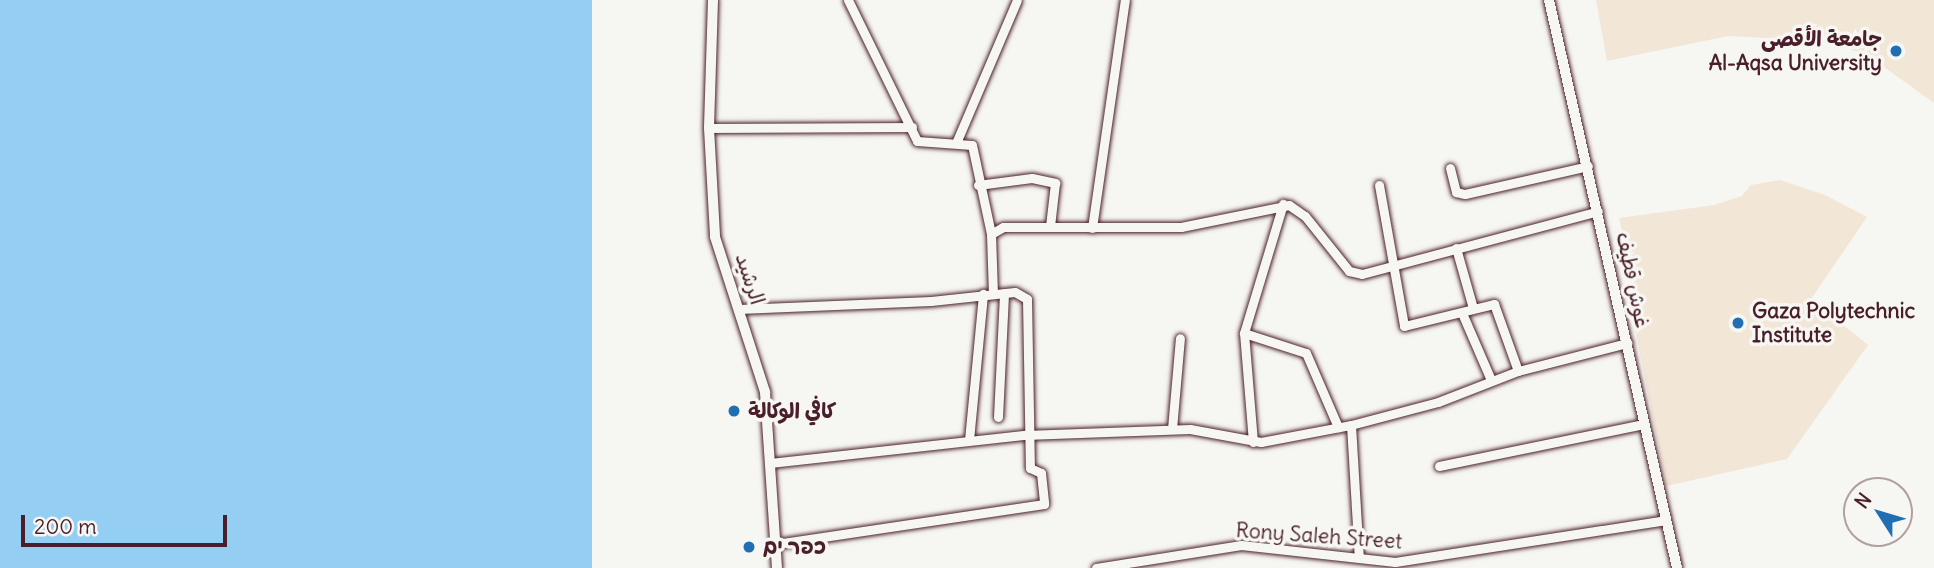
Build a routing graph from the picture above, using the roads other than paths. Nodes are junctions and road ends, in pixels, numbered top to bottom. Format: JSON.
{"nodes":[{"id":1,"x":713,"y":0,"type":"edge"},
{"id":2,"x":848,"y":0,"type":"edge"},
{"id":3,"x":1017,"y":0,"type":"edge"},
{"id":4,"x":1125,"y":0,"type":"edge"},
{"id":5,"x":1549,"y":0,"type":"edge"},
{"id":6,"x":912,"y":127,"type":"junction"},
{"id":7,"x":709,"y":128,"type":"junction"},
{"id":8,"x":956,"y":143,"type":"junction"},
{"id":9,"x":1588,"y":166,"type":"junction"},
{"id":10,"x":1450,"y":168,"type":"dead end"},
{"id":11,"x":978,"y":184,"type":"junction"},
{"id":12,"x":1379,"y":185,"type":"dead end"},
{"id":13,"x":1283,"y":204,"type":"junction"},
{"id":14,"x":1598,"y":211,"type":"junction"},
{"id":15,"x":1050,"y":226,"type":"junction"},
{"id":16,"x":1092,"y":228,"type":"junction"},
{"id":17,"x":991,"y":234,"type":"junction"},
{"id":18,"x":1456,"y":248,"type":"junction"},
{"id":19,"x":1393,"y":266,"type":"junction"},
{"id":20,"x":1004,"y":293,"type":"junction"},
{"id":21,"x":988,"y":294,"type":"junction"},
{"id":22,"x":1474,"y":308,"type":"junction"},
{"id":23,"x":739,"y":309,"type":"junction"},
{"id":24,"x":1462,"y":313,"type":"junction"},
{"id":25,"x":1244,"y":333,"type":"junction"},
{"id":26,"x":1180,"y":338,"type":"dead end"},
{"id":27,"x":1627,"y":343,"type":"junction"},
{"id":28,"x":1518,"y":372,"type":"junction"},
{"id":29,"x":1491,"y":380,"type":"junction"},
{"id":30,"x":998,"y":417,"type":"dead end"},
{"id":31,"x":1351,"y":425,"type":"junction"},
{"id":32,"x":1644,"y":425,"type":"junction"},
{"id":33,"x":1338,"y":427,"type":"junction"},
{"id":34,"x":1172,"y":429,"type":"junction"},
{"id":35,"x":1030,"y":436,"type":"junction"},
{"id":36,"x":969,"y":440,"type":"junction"},
{"id":37,"x":1253,"y":442,"type":"junction"},
{"id":38,"x":770,"y":463,"type":"junction"},
{"id":39,"x":1439,"y":466,"type":"dead end"},
{"id":40,"x":1665,"y":520,"type":"junction"},
{"id":41,"x":776,"y":544,"type":"junction"},
{"id":42,"x":1359,"y":558,"type":"junction"},
{"id":43,"x":1395,"y":565,"type":"edge"},
{"id":44,"x":778,"y":568,"type":"edge"},
{"id":45,"x":1096,"y":568,"type":"edge"},
{"id":46,"x":1677,"y":568,"type":"edge"}],
"edges":[{"from":1,"to":7,"type":"main road","name":"الرشيد"},
{"from":2,"to":6,"type":"street"},
{"from":3,"to":8,"type":"street"},
{"from":4,"to":16,"type":"street"},
{"from":5,"to":9,"type":"main road","name":"غوش قطيف"},
{"from":6,"to":7,"type":"street"},
{"from":6,"to":8,"type":"street"},
{"from":7,"to":23,"type":"main road","name":"الرشيد"},
{"from":8,"to":11,"type":"street"},
{"from":9,"to":10,"type":"street"},
{"from":9,"to":14,"type":"main road","name":"غوش قطيف"},
{"from":11,"to":15,"type":"street"},
{"from":11,"to":17,"type":"street"},
{"from":12,"to":19,"type":"street"},
{"from":13,"to":16,"type":"street"},
{"from":13,"to":19,"type":"street"},
{"from":13,"to":25,"type":"street"},
{"from":14,"to":18,"type":"street"},
{"from":14,"to":27,"type":"main road","name":"غوش قطيف"},
{"from":15,"to":16,"type":"street"},
{"from":15,"to":17,"type":"street"},
{"from":17,"to":21,"type":"street"},
{"from":18,"to":19,"type":"street"},
{"from":18,"to":22,"type":"street"},
{"from":19,"to":24,"type":"street"},
{"from":20,"to":21,"type":"street"},
{"from":20,"to":30,"type":"street"},
{"from":20,"to":35,"type":"street"},
{"from":21,"to":23,"type":"street"},
{"from":21,"to":36,"type":"street"},
{"from":22,"to":24,"type":"street"},
{"from":22,"to":28,"type":"street"},
{"from":23,"to":38,"type":"main road","name":"الرشيد"},
{"from":24,"to":29,"type":"street"},
{"from":25,"to":33,"type":"street"},
{"from":25,"to":37,"type":"street"},
{"from":26,"to":34,"type":"street"},
{"from":27,"to":28,"type":"street"},
{"from":27,"to":32,"type":"main road","name":"غوش قطيف"},
{"from":28,"to":29,"type":"street"},
{"from":29,"to":31,"type":"street"},
{"from":31,"to":33,"type":"street"},
{"from":31,"to":42,"type":"street"},
{"from":32,"to":39,"type":"street"},
{"from":32,"to":40,"type":"main road","name":"غوش قطيف"},
{"from":33,"to":37,"type":"street"},
{"from":34,"to":35,"type":"street"},
{"from":34,"to":37,"type":"street"},
{"from":35,"to":36,"type":"street"},
{"from":35,"to":41,"type":"street"},
{"from":36,"to":38,"type":"street"},
{"from":38,"to":41,"type":"main road","name":"الرشيد"},
{"from":40,"to":43,"type":"street","name":"Rony Saleh Street"},
{"from":40,"to":46,"type":"main road","name":"غوش قطيف"},
{"from":41,"to":44,"type":"main road","name":"الرشيد"},
{"from":42,"to":43,"type":"street","name":"Rony Saleh Street"},
{"from":42,"to":45,"type":"street","name":"Rony Saleh Street"}]}
